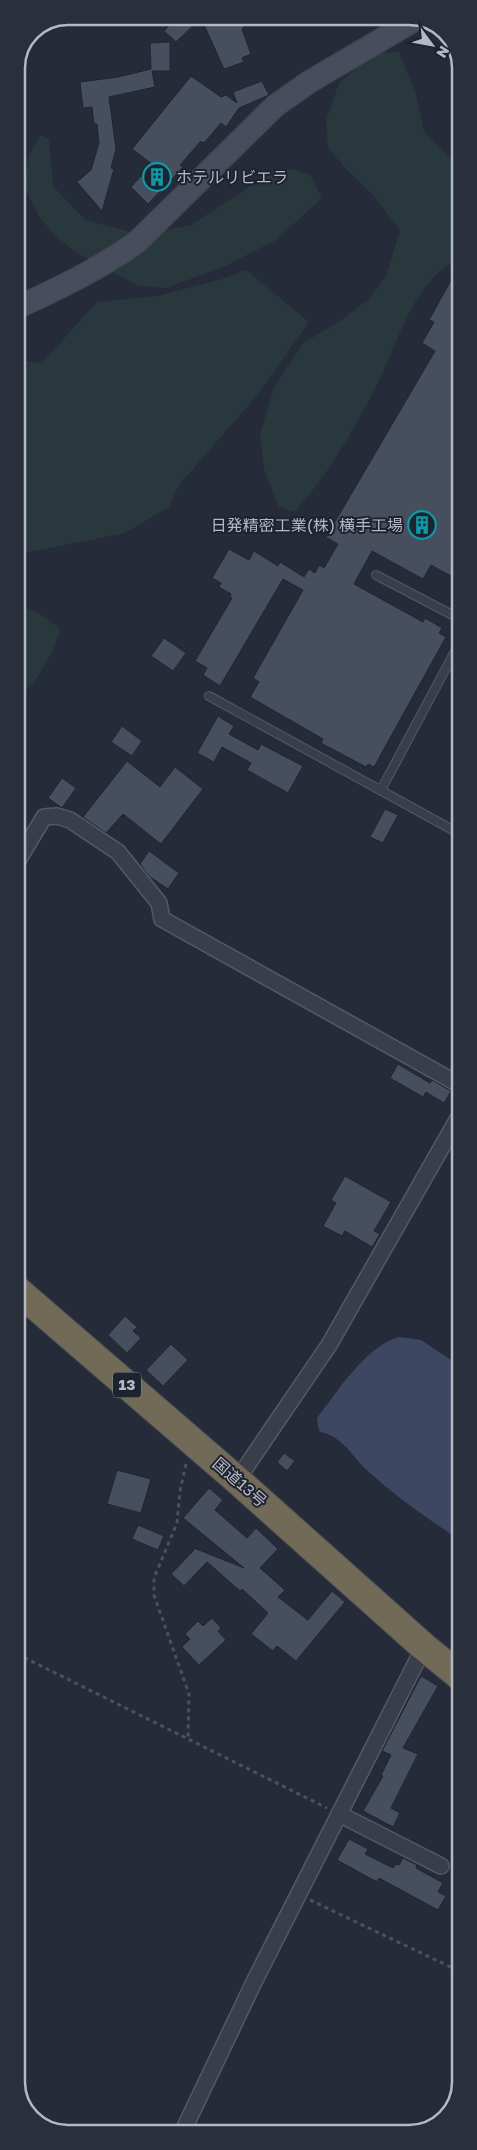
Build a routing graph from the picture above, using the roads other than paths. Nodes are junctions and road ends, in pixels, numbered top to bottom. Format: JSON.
{"nodes":[{"id":1,"x":406,"y":25,"type":"edge"},
{"id":2,"x":25,"y":304,"type":"edge"},
{"id":3,"x":376,"y":575,"type":"dead end"},
{"id":4,"x":452,"y":615,"type":"edge"},
{"id":5,"x":452,"y":657,"type":"edge"},
{"id":6,"x":209,"y":696,"type":"dead end"},
{"id":7,"x":380,"y":790,"type":"junction"},
{"id":8,"x":452,"y":830,"type":"edge"},
{"id":9,"x":25,"y":849,"type":"edge"},
{"id":10,"x":452,"y":1081,"type":"edge"},
{"id":11,"x":452,"y":1129,"type":"edge"},
{"id":12,"x":25,"y":1297,"type":"edge"},
{"id":13,"x":237,"y":1480,"type":"junction"},
{"id":14,"x":424,"y":1647,"type":"junction"},
{"id":15,"x":452,"y":1668,"type":"edge"},
{"id":16,"x":339,"y":1814,"type":"junction"},
{"id":17,"x":441,"y":1866,"type":"dead end"},
{"id":18,"x":186,"y":2125,"type":"edge"}],
"edges":[{"from":1,"to":2,"type":"street"},
{"from":3,"to":4,"type":"lane"},
{"from":5,"to":7,"type":"lane"},
{"from":6,"to":7,"type":"lane"},
{"from":7,"to":8,"type":"lane"},
{"from":9,"to":10,"type":"street"},
{"from":11,"to":13,"type":"street"},
{"from":12,"to":13,"type":"highway","name":"国道13号","number":"13"},
{"from":13,"to":14,"type":"highway","name":"国道13号","number":"13"},
{"from":14,"to":15,"type":"highway","name":"国道13号","number":"13"},
{"from":14,"to":16,"type":"street"},
{"from":16,"to":17,"type":"street"},
{"from":16,"to":18,"type":"street"}]}
